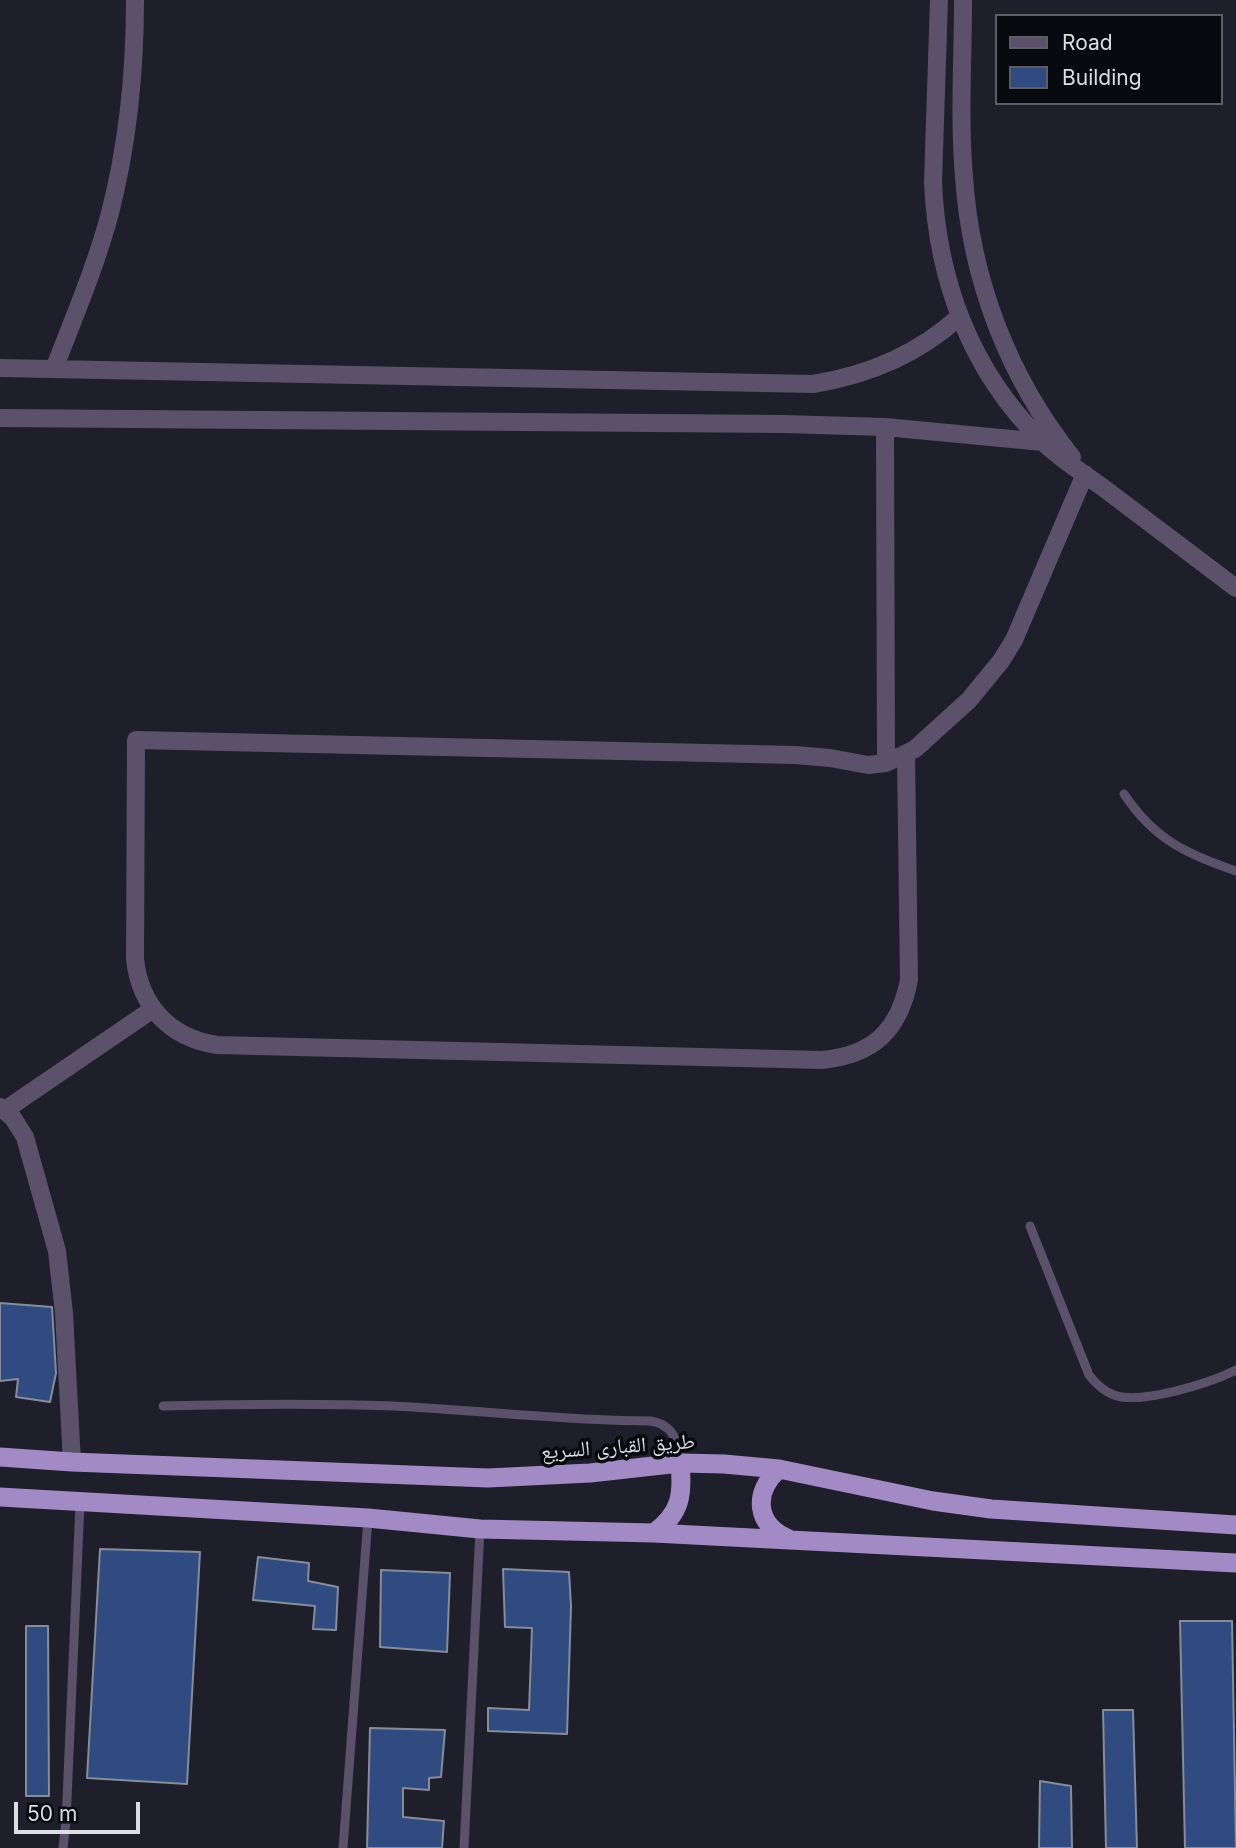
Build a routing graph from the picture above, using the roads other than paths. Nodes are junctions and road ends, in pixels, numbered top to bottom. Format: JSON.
{"nodes":[{"id":1,"x":135,"y":0,"type":"edge"},
{"id":2,"x":939,"y":0,"type":"edge"},
{"id":3,"x":963,"y":0,"type":"edge"},
{"id":4,"x":959,"y":317,"type":"junction"},
{"id":5,"x":0,"y":368,"type":"edge"},
{"id":6,"x":54,"y":369,"type":"junction"},
{"id":7,"x":0,"y":418,"type":"edge"},
{"id":8,"x":885,"y":427,"type":"junction"},
{"id":9,"x":1043,"y":442,"type":"junction"},
{"id":10,"x":1085,"y":474,"type":"junction"},
{"id":11,"x":1236,"y":588,"type":"edge"},
{"id":12,"x":906,"y":755,"type":"junction"},
{"id":13,"x":886,"y":763,"type":"junction"},
{"id":14,"x":1124,"y":794,"type":"dead end"},
{"id":15,"x":1236,"y":871,"type":"edge"},
{"id":16,"x":153,"y":1009,"type":"junction"},
{"id":17,"x":2,"y":1109,"type":"edge"},
{"id":18,"x":1030,"y":1227,"type":"dead end"},
{"id":19,"x":1236,"y":1370,"type":"edge"},
{"id":20,"x":163,"y":1406,"type":"dead end"},
{"id":21,"x":0,"y":1457,"type":"edge"},
{"id":22,"x":72,"y":1462,"type":"junction"},
{"id":23,"x":680,"y":1464,"type":"junction"},
{"id":24,"x":779,"y":1469,"type":"junction"},
{"id":25,"x":0,"y":1497,"type":"edge"},
{"id":26,"x":80,"y":1503,"type":"junction"},
{"id":27,"x":368,"y":1518,"type":"junction"},
{"id":28,"x":1236,"y":1525,"type":"edge"},
{"id":29,"x":480,"y":1529,"type":"junction"},
{"id":30,"x":654,"y":1533,"type":"junction"},
{"id":31,"x":792,"y":1540,"type":"junction"},
{"id":32,"x":1236,"y":1563,"type":"edge"},
{"id":33,"x":63,"y":1848,"type":"edge"},
{"id":34,"x":343,"y":1848,"type":"edge"},
{"id":35,"x":464,"y":1848,"type":"edge"}],
"edges":[{"from":1,"to":6,"type":"street"},
{"from":2,"to":4,"type":"street"},
{"from":3,"to":10,"type":"street"},
{"from":4,"to":6,"type":"street"},
{"from":4,"to":9,"type":"street"},
{"from":5,"to":6,"type":"street"},
{"from":7,"to":8,"type":"street"},
{"from":8,"to":9,"type":"street"},
{"from":8,"to":13,"type":"street"},
{"from":9,"to":10,"type":"street"},
{"from":10,"to":11,"type":"street"},
{"from":10,"to":12,"type":"street"},
{"from":12,"to":13,"type":"street"},
{"from":12,"to":16,"type":"street"},
{"from":13,"to":16,"type":"street"},
{"from":14,"to":15,"type":"lane"},
{"from":16,"to":17,"type":"street"},
{"from":17,"to":22,"type":"street"},
{"from":18,"to":19,"type":"lane"},
{"from":20,"to":23,"type":"lane"},
{"from":21,"to":22,"type":"highway","name":"طريق القبارى السريع"},
{"from":22,"to":23,"type":"highway","name":"طريق القبارى السريع"},
{"from":23,"to":24,"type":"highway","name":"طريق القبارى السريع"},
{"from":23,"to":30,"type":"highway"},
{"from":24,"to":28,"type":"highway","name":"طريق القبارى السريع"},
{"from":24,"to":31,"type":"highway"},
{"from":25,"to":26,"type":"highway"},
{"from":26,"to":27,"type":"highway"},
{"from":26,"to":33,"type":"lane"},
{"from":27,"to":29,"type":"highway"},
{"from":27,"to":34,"type":"lane"},
{"from":29,"to":30,"type":"highway"},
{"from":29,"to":35,"type":"lane"},
{"from":30,"to":31,"type":"highway"},
{"from":31,"to":32,"type":"highway"}]}
